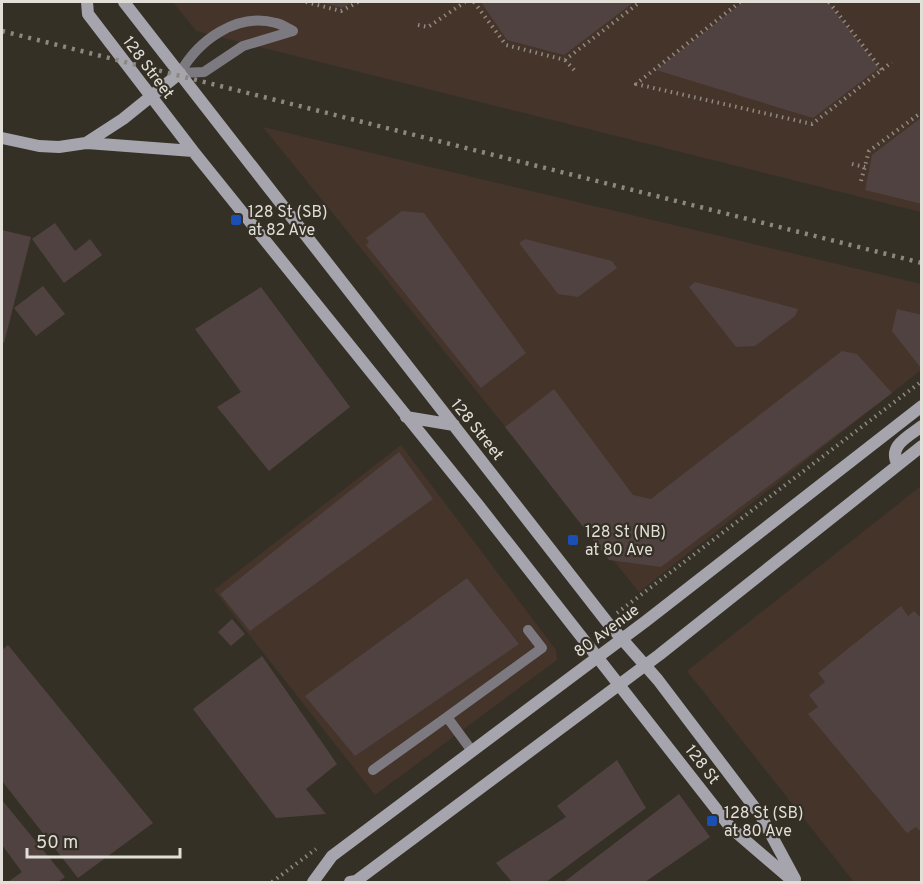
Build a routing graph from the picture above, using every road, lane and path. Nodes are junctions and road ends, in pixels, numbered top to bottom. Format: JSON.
{"nodes":[{"id":1,"x":87,"y":2,"type":"edge"},
{"id":2,"x":124,"y":2,"type":"edge"},
{"id":3,"x":306,"y":2,"type":"edge"},
{"id":4,"x":358,"y":2,"type":"edge"},
{"id":5,"x":465,"y":2,"type":"edge"},
{"id":6,"x":474,"y":2,"type":"edge"},
{"id":7,"x":640,"y":2,"type":"edge"},
{"id":8,"x":740,"y":2,"type":"edge"},
{"id":9,"x":830,"y":2,"type":"edge"},
{"id":10,"x":418,"y":24,"type":"dead end"},
{"id":11,"x":566,"y":60,"type":"junction"},
{"id":12,"x":892,"y":62,"type":"dead end"},
{"id":13,"x":882,"y":70,"type":"junction"},
{"id":14,"x":576,"y":72,"type":"dead end"},
{"id":15,"x":180,"y":73,"type":"junction"},
{"id":16,"x":150,"y":96,"type":"junction"},
{"id":17,"x":921,"y":112,"type":"edge"},
{"id":18,"x":2,"y":138,"type":"edge"},
{"id":19,"x":86,"y":143,"type":"junction"},
{"id":20,"x":193,"y":151,"type":"junction"},
{"id":21,"x":852,"y":164,"type":"dead end"},
{"id":22,"x":865,"y":167,"type":"junction"},
{"id":23,"x":861,"y":181,"type":"dead end"},
{"id":24,"x":921,"y":381,"type":"edge"},
{"id":25,"x":921,"y":406,"type":"edge"},
{"id":26,"x":406,"y":417,"type":"junction"},
{"id":27,"x":454,"y":425,"type":"junction"},
{"id":28,"x":921,"y":426,"type":"edge"},
{"id":29,"x":921,"y":446,"type":"edge"},
{"id":30,"x":898,"y":465,"type":"junction"},
{"id":31,"x":624,"y":606,"type":"dead end"},
{"id":32,"x":528,"y":630,"type":"dead end"},
{"id":33,"x":621,"y":639,"type":"junction"},
{"id":34,"x":598,"y":657,"type":"junction"},
{"id":35,"x":646,"y":665,"type":"junction"},
{"id":36,"x":620,"y":684,"type":"junction"},
{"id":37,"x":447,"y":717,"type":"junction"},
{"id":38,"x":472,"y":751,"type":"junction"},
{"id":39,"x":374,"y":770,"type":"dead end"},
{"id":40,"x":313,"y":882,"type":"edge"},
{"id":41,"x":350,"y":882,"type":"edge"},
{"id":42,"x":795,"y":882,"type":"edge"}],
"edges":[{"from":1,"to":16,"type":"main road","name":"128 Street"},
{"from":2,"to":15,"type":"main road","name":"128 Street"},
{"from":3,"to":4,"type":"path"},
{"from":5,"to":10,"type":"path"},
{"from":6,"to":11,"type":"path"},
{"from":7,"to":11,"type":"path"},
{"from":8,"to":13,"type":"path"},
{"from":9,"to":13,"type":"path"},
{"from":11,"to":14,"type":"path"},
{"from":12,"to":13,"type":"path"},
{"from":15,"to":15,"type":"lane"},
{"from":15,"to":16,"type":"main road"},
{"from":15,"to":27,"type":"main road","name":"128 Street"},
{"from":16,"to":19,"type":"main road"},
{"from":16,"to":20,"type":"main road","name":"128 Street"},
{"from":17,"to":22,"type":"path"},
{"from":18,"to":19,"type":"main road"},
{"from":19,"to":20,"type":"main road"},
{"from":20,"to":26,"type":"main road","name":"128 Street"},
{"from":21,"to":22,"type":"path"},
{"from":22,"to":23,"type":"path"},
{"from":24,"to":31,"type":"path"},
{"from":25,"to":33,"type":"main road","name":"80 Avenue"},
{"from":26,"to":27,"type":"main road"},
{"from":26,"to":34,"type":"main road","name":"128 Street"},
{"from":27,"to":33,"type":"main road","name":"128 Street"},
{"from":28,"to":30,"type":"main road"},
{"from":29,"to":30,"type":"main road"},
{"from":30,"to":35,"type":"main road"},
{"from":32,"to":37,"type":"lane"},
{"from":33,"to":34,"type":"main road","name":"80 Avenue"},
{"from":33,"to":35,"type":"main road","name":"128 Street"},
{"from":34,"to":36,"type":"main road","name":"128 Street"},
{"from":34,"to":38,"type":"main road","name":"80 Avenue"},
{"from":35,"to":36,"type":"main road"},
{"from":35,"to":42,"type":"main road","name":"128 Street"},
{"from":36,"to":41,"type":"main road"},
{"from":36,"to":42,"type":"main road","name":"128 St"},
{"from":37,"to":38,"type":"lane"},
{"from":37,"to":39,"type":"lane"},
{"from":38,"to":40,"type":"main road","name":"80 Avenue"}]}
